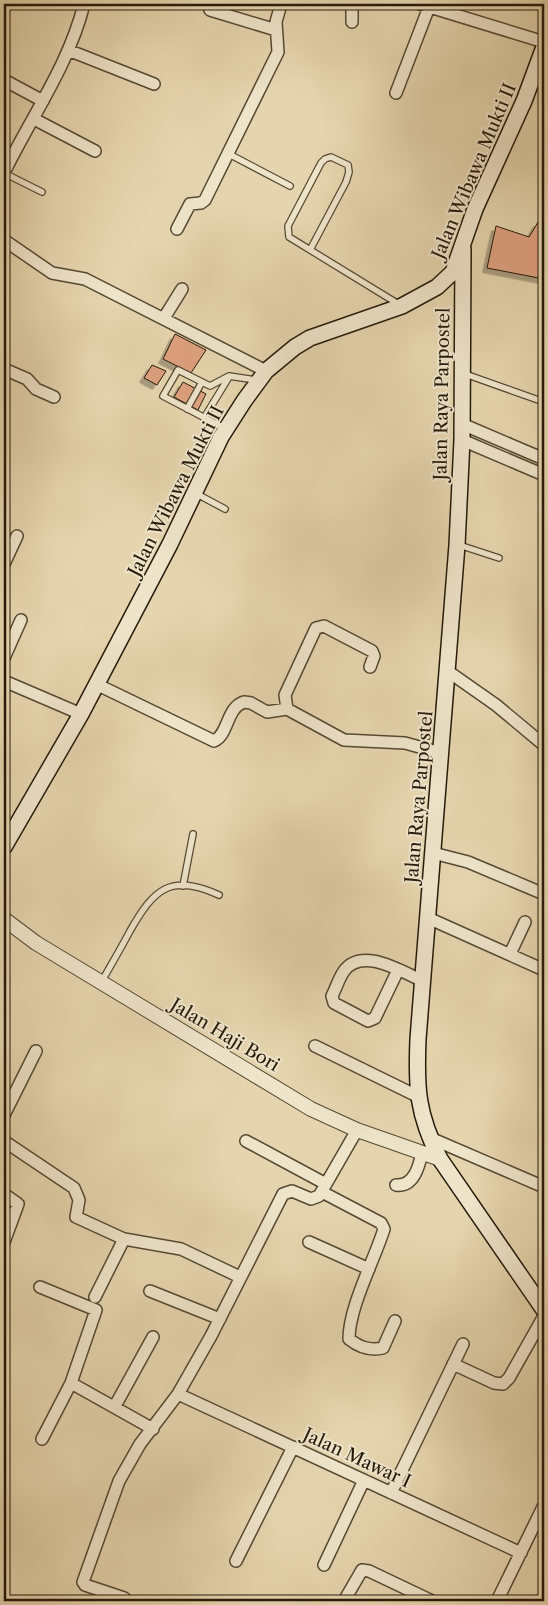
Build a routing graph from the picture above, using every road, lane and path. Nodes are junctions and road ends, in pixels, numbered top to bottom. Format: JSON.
{"nodes":[{"id":1,"x":84,"y":4,"type":"edge"},
{"id":2,"x":281,"y":4,"type":"edge"},
{"id":3,"x":352,"y":4,"type":"edge"},
{"id":4,"x":425,"y":5,"type":"edge"},
{"id":5,"x":210,"y":10,"type":"dead end"},
{"id":6,"x":352,"y":22,"type":"dead end"},
{"id":7,"x":276,"y":30,"type":"junction"},
{"id":8,"x":544,"y":42,"type":"edge"},
{"id":9,"x":544,"y":47,"type":"edge"},
{"id":10,"x":68,"y":50,"type":"junction"},
{"id":11,"x":4,"y":80,"type":"edge"},
{"id":12,"x":154,"y":84,"type":"dead end"},
{"id":13,"x":396,"y":93,"type":"dead end"},
{"id":14,"x":43,"y":101,"type":"junction"},
{"id":15,"x":34,"y":119,"type":"junction"},
{"id":16,"x":4,"y":144,"type":"edge"},
{"id":17,"x":15,"y":149,"type":"junction"},
{"id":18,"x":94,"y":151,"type":"dead end"},
{"id":19,"x":227,"y":153,"type":"junction"},
{"id":20,"x":4,"y":173,"type":"edge"},
{"id":21,"x":290,"y":186,"type":"dead end"},
{"id":22,"x":42,"y":192,"type":"dead end"},
{"id":23,"x":177,"y":229,"type":"dead end"},
{"id":24,"x":4,"y":240,"type":"edge"},
{"id":25,"x":462,"y":249,"type":"junction"},
{"id":26,"x":310,"y":250,"type":"junction"},
{"id":27,"x":182,"y":289,"type":"dead end"},
{"id":28,"x":402,"y":306,"type":"junction"},
{"id":29,"x":164,"y":318,"type":"junction"},
{"id":30,"x":4,"y":369,"type":"edge"},
{"id":31,"x":462,"y":374,"type":"junction"},
{"id":32,"x":229,"y":376,"type":"junction"},
{"id":33,"x":262,"y":376,"type":"junction"},
{"id":34,"x":202,"y":382,"type":"junction"},
{"id":35,"x":54,"y":397,"type":"dead end"},
{"id":36,"x":544,"y":402,"type":"edge"},
{"id":37,"x":187,"y":409,"type":"junction"},
{"id":38,"x":204,"y":418,"type":"junction"},
{"id":39,"x":462,"y":424,"type":"junction"},
{"id":40,"x":226,"y":430,"type":"junction"},
{"id":41,"x":462,"y":440,"type":"junction"},
{"id":42,"x":544,"y":459,"type":"edge"},
{"id":43,"x":544,"y":475,"type":"edge"},
{"id":44,"x":194,"y":493,"type":"junction"},
{"id":45,"x":225,"y":509,"type":"dead end"},
{"id":46,"x":17,"y":536,"type":"dead end"},
{"id":47,"x":457,"y":545,"type":"junction"},
{"id":48,"x":499,"y":558,"type":"dead end"},
{"id":49,"x":4,"y":564,"type":"edge"},
{"id":50,"x":21,"y":620,"type":"dead end"},
{"id":51,"x":4,"y":658,"type":"edge"},
{"id":52,"x":370,"y":667,"type":"dead end"},
{"id":53,"x":448,"y":672,"type":"junction"},
{"id":54,"x":4,"y":682,"type":"edge"},
{"id":55,"x":96,"y":684,"type":"junction"},
{"id":56,"x":287,"y":710,"type":"junction"},
{"id":57,"x":81,"y":714,"type":"junction"},
{"id":58,"x":544,"y":745,"type":"edge"},
{"id":59,"x":442,"y":753,"type":"junction"},
{"id":60,"x":193,"y":834,"type":"dead end"},
{"id":61,"x":4,"y":847,"type":"edge"},
{"id":62,"x":433,"y":853,"type":"junction"},
{"id":63,"x":183,"y":886,"type":"junction"},
{"id":64,"x":544,"y":894,"type":"edge"},
{"id":65,"x":219,"y":896,"type":"dead end"},
{"id":66,"x":428,"y":918,"type":"junction"},
{"id":67,"x":4,"y":919,"type":"edge"},
{"id":68,"x":524,"y":922,"type":"dead end"},
{"id":69,"x":510,"y":954,"type":"junction"},
{"id":70,"x":398,"y":970,"type":"junction"},
{"id":71,"x":544,"y":970,"type":"edge"},
{"id":72,"x":102,"y":981,"type":"junction"},
{"id":73,"x":423,"y":981,"type":"junction"},
{"id":74,"x":316,"y":1046,"type":"dead end"},
{"id":75,"x":36,"y":1051,"type":"dead end"},
{"id":76,"x":417,"y":1096,"type":"junction"},
{"id":77,"x":4,"y":1115,"type":"edge"},
{"id":78,"x":357,"y":1130,"type":"junction"},
{"id":79,"x":428,"y":1137,"type":"junction"},
{"id":80,"x":4,"y":1141,"type":"edge"},
{"id":81,"x":246,"y":1141,"type":"dead end"},
{"id":82,"x":422,"y":1153,"type":"junction"},
{"id":83,"x":440,"y":1159,"type":"junction"},
{"id":84,"x":396,"y":1184,"type":"dead end"},
{"id":85,"x":544,"y":1187,"type":"edge"},
{"id":86,"x":324,"y":1188,"type":"junction"},
{"id":87,"x":4,"y":1194,"type":"edge"},
{"id":88,"x":124,"y":1239,"type":"junction"},
{"id":89,"x":4,"y":1242,"type":"edge"},
{"id":90,"x":309,"y":1242,"type":"dead end"},
{"id":91,"x":369,"y":1269,"type":"junction"},
{"id":92,"x":240,"y":1277,"type":"junction"},
{"id":93,"x":40,"y":1287,"type":"dead end"},
{"id":94,"x":150,"y":1291,"type":"dead end"},
{"id":95,"x":95,"y":1297,"type":"dead end"},
{"id":96,"x":544,"y":1310,"type":"edge"},
{"id":97,"x":544,"y":1316,"type":"edge"},
{"id":98,"x":220,"y":1319,"type":"junction"},
{"id":99,"x":395,"y":1322,"type":"dead end"},
{"id":100,"x":153,"y":1337,"type":"dead end"},
{"id":101,"x":463,"y":1344,"type":"dead end"},
{"id":102,"x":453,"y":1364,"type":"junction"},
{"id":103,"x":72,"y":1383,"type":"junction"},
{"id":104,"x":178,"y":1394,"type":"junction"},
{"id":105,"x":115,"y":1406,"type":"junction"},
{"id":106,"x":153,"y":1429,"type":"junction"},
{"id":107,"x":42,"y":1439,"type":"dead end"},
{"id":108,"x":293,"y":1447,"type":"junction"},
{"id":109,"x":364,"y":1480,"type":"junction"},
{"id":110,"x":391,"y":1493,"type":"junction"},
{"id":111,"x":544,"y":1506,"type":"edge"},
{"id":112,"x":521,"y":1553,"type":"junction"},
{"id":113,"x":236,"y":1561,"type":"dead end"},
{"id":114,"x":324,"y":1565,"type":"dead end"},
{"id":115,"x":127,"y":1601,"type":"edge"},
{"id":116,"x":344,"y":1601,"type":"edge"},
{"id":117,"x":432,"y":1601,"type":"edge"},
{"id":118,"x":497,"y":1601,"type":"edge"}],
"edges":[{"from":1,"to":10,"type":"street"},
{"from":2,"to":7,"type":"street"},
{"from":3,"to":6,"type":"street"},
{"from":4,"to":8,"type":"street"},
{"from":4,"to":13,"type":"street"},
{"from":5,"to":7,"type":"street"},
{"from":7,"to":19,"type":"street"},
{"from":9,"to":25,"type":"main road","name":"Jalan Wibawa Mukti II"},
{"from":10,"to":12,"type":"street"},
{"from":10,"to":14,"type":"street"},
{"from":11,"to":14,"type":"street"},
{"from":14,"to":15,"type":"street"},
{"from":15,"to":17,"type":"street"},
{"from":15,"to":18,"type":"street"},
{"from":16,"to":17,"type":"street"},
{"from":17,"to":20,"type":"street"},
{"from":19,"to":21,"type":"lane"},
{"from":19,"to":23,"type":"street"},
{"from":20,"to":22,"type":"lane"},
{"from":24,"to":29,"type":"street"},
{"from":25,"to":28,"type":"main road","name":"Jalan Wibawa Mukti II"},
{"from":25,"to":31,"type":"main road","name":"Jalan Raya Parpostel"},
{"from":26,"to":26,"type":"lane"},
{"from":26,"to":28,"type":"lane"},
{"from":27,"to":29,"type":"street"},
{"from":28,"to":33,"type":"main road","name":"Jalan Wibawa Mukti II"},
{"from":29,"to":33,"type":"street"},
{"from":30,"to":35,"type":"street"},
{"from":31,"to":36,"type":"lane"},
{"from":31,"to":39,"type":"main road","name":"Jalan Raya Parpostel"},
{"from":32,"to":33,"type":"lane"},
{"from":32,"to":34,"type":"lane"},
{"from":32,"to":38,"type":"lane"},
{"from":33,"to":40,"type":"main road","name":"Jalan Wibawa Mukti II"},
{"from":34,"to":37,"type":"lane"},
{"from":34,"to":37,"type":"lane"},
{"from":37,"to":38,"type":"lane"},
{"from":38,"to":40,"type":"lane"},
{"from":39,"to":41,"type":"main road","name":"Jalan Raya Parpostel"},
{"from":39,"to":42,"type":"street"},
{"from":40,"to":44,"type":"main road","name":"Jalan Wibawa Mukti II"},
{"from":41,"to":43,"type":"street"},
{"from":41,"to":47,"type":"main road","name":"Jalan Raya Parpostel"},
{"from":44,"to":45,"type":"lane"},
{"from":44,"to":55,"type":"main road","name":"Jalan Wibawa Mukti II"},
{"from":46,"to":49,"type":"street"},
{"from":47,"to":48,"type":"lane"},
{"from":47,"to":53,"type":"main road","name":"Jalan Raya Parpostel"},
{"from":50,"to":51,"type":"street"},
{"from":52,"to":56,"type":"street"},
{"from":53,"to":58,"type":"street"},
{"from":53,"to":59,"type":"main road","name":"Jalan Raya Parpostel"},
{"from":54,"to":57,"type":"street"},
{"from":55,"to":56,"type":"street"},
{"from":55,"to":57,"type":"main road","name":"Jalan Wibawa Mukti II"},
{"from":56,"to":59,"type":"street"},
{"from":57,"to":61,"type":"main road","name":"Jalan Wibawa Mukti II"},
{"from":59,"to":62,"type":"main road","name":"Jalan Raya Parpostel"},
{"from":60,"to":63,"type":"lane"},
{"from":62,"to":64,"type":"street"},
{"from":62,"to":66,"type":"main road","name":"Jalan Raya Parpostel"},
{"from":63,"to":65,"type":"lane"},
{"from":63,"to":72,"type":"lane"},
{"from":66,"to":69,"type":"street"},
{"from":66,"to":73,"type":"main road","name":"Jalan Raya Parpostel"},
{"from":67,"to":72,"type":"street","name":"Jalan Haji Bori"},
{"from":68,"to":69,"type":"street"},
{"from":69,"to":71,"type":"street"},
{"from":70,"to":70,"type":"street"},
{"from":70,"to":73,"type":"street"},
{"from":72,"to":78,"type":"street","name":"Jalan Haji Bori"},
{"from":73,"to":76,"type":"main road","name":"Jalan Raya Parpostel"},
{"from":74,"to":76,"type":"street"},
{"from":75,"to":77,"type":"street"},
{"from":76,"to":79,"type":"main road","name":"Jalan Raya Parpostel"},
{"from":78,"to":82,"type":"street","name":"Jalan Haji Bori"},
{"from":78,"to":86,"type":"street"},
{"from":79,"to":83,"type":"main road","name":"Jalan Raya Parpostel"},
{"from":79,"to":85,"type":"street"},
{"from":80,"to":88,"type":"street"},
{"from":81,"to":86,"type":"street"},
{"from":82,"to":83,"type":"street","name":"Jalan Haji Bori"},
{"from":82,"to":84,"type":"street"},
{"from":83,"to":96,"type":"main road","name":"Jalan Raya Parpostel"},
{"from":86,"to":91,"type":"street"},
{"from":86,"to":92,"type":"street"},
{"from":87,"to":89,"type":"street"},
{"from":88,"to":92,"type":"street"},
{"from":88,"to":95,"type":"street"},
{"from":90,"to":91,"type":"street"},
{"from":91,"to":99,"type":"street"},
{"from":92,"to":98,"type":"street"},
{"from":93,"to":103,"type":"street"},
{"from":94,"to":98,"type":"street"},
{"from":97,"to":102,"type":"street"},
{"from":98,"to":104,"type":"street"},
{"from":100,"to":105,"type":"street"},
{"from":101,"to":102,"type":"street"},
{"from":102,"to":110,"type":"street"},
{"from":103,"to":105,"type":"street"},
{"from":103,"to":107,"type":"street"},
{"from":104,"to":106,"type":"street"},
{"from":104,"to":108,"type":"street","name":"Jalan Mawar I"},
{"from":105,"to":106,"type":"street"},
{"from":106,"to":115,"type":"street"},
{"from":108,"to":109,"type":"street","name":"Jalan Mawar I"},
{"from":108,"to":113,"type":"street"},
{"from":109,"to":110,"type":"street","name":"Jalan Mawar I"},
{"from":109,"to":114,"type":"street"},
{"from":110,"to":112,"type":"street","name":"Jalan Mawar I"},
{"from":111,"to":112,"type":"street"},
{"from":112,"to":118,"type":"street"},
{"from":116,"to":117,"type":"street"}]}
